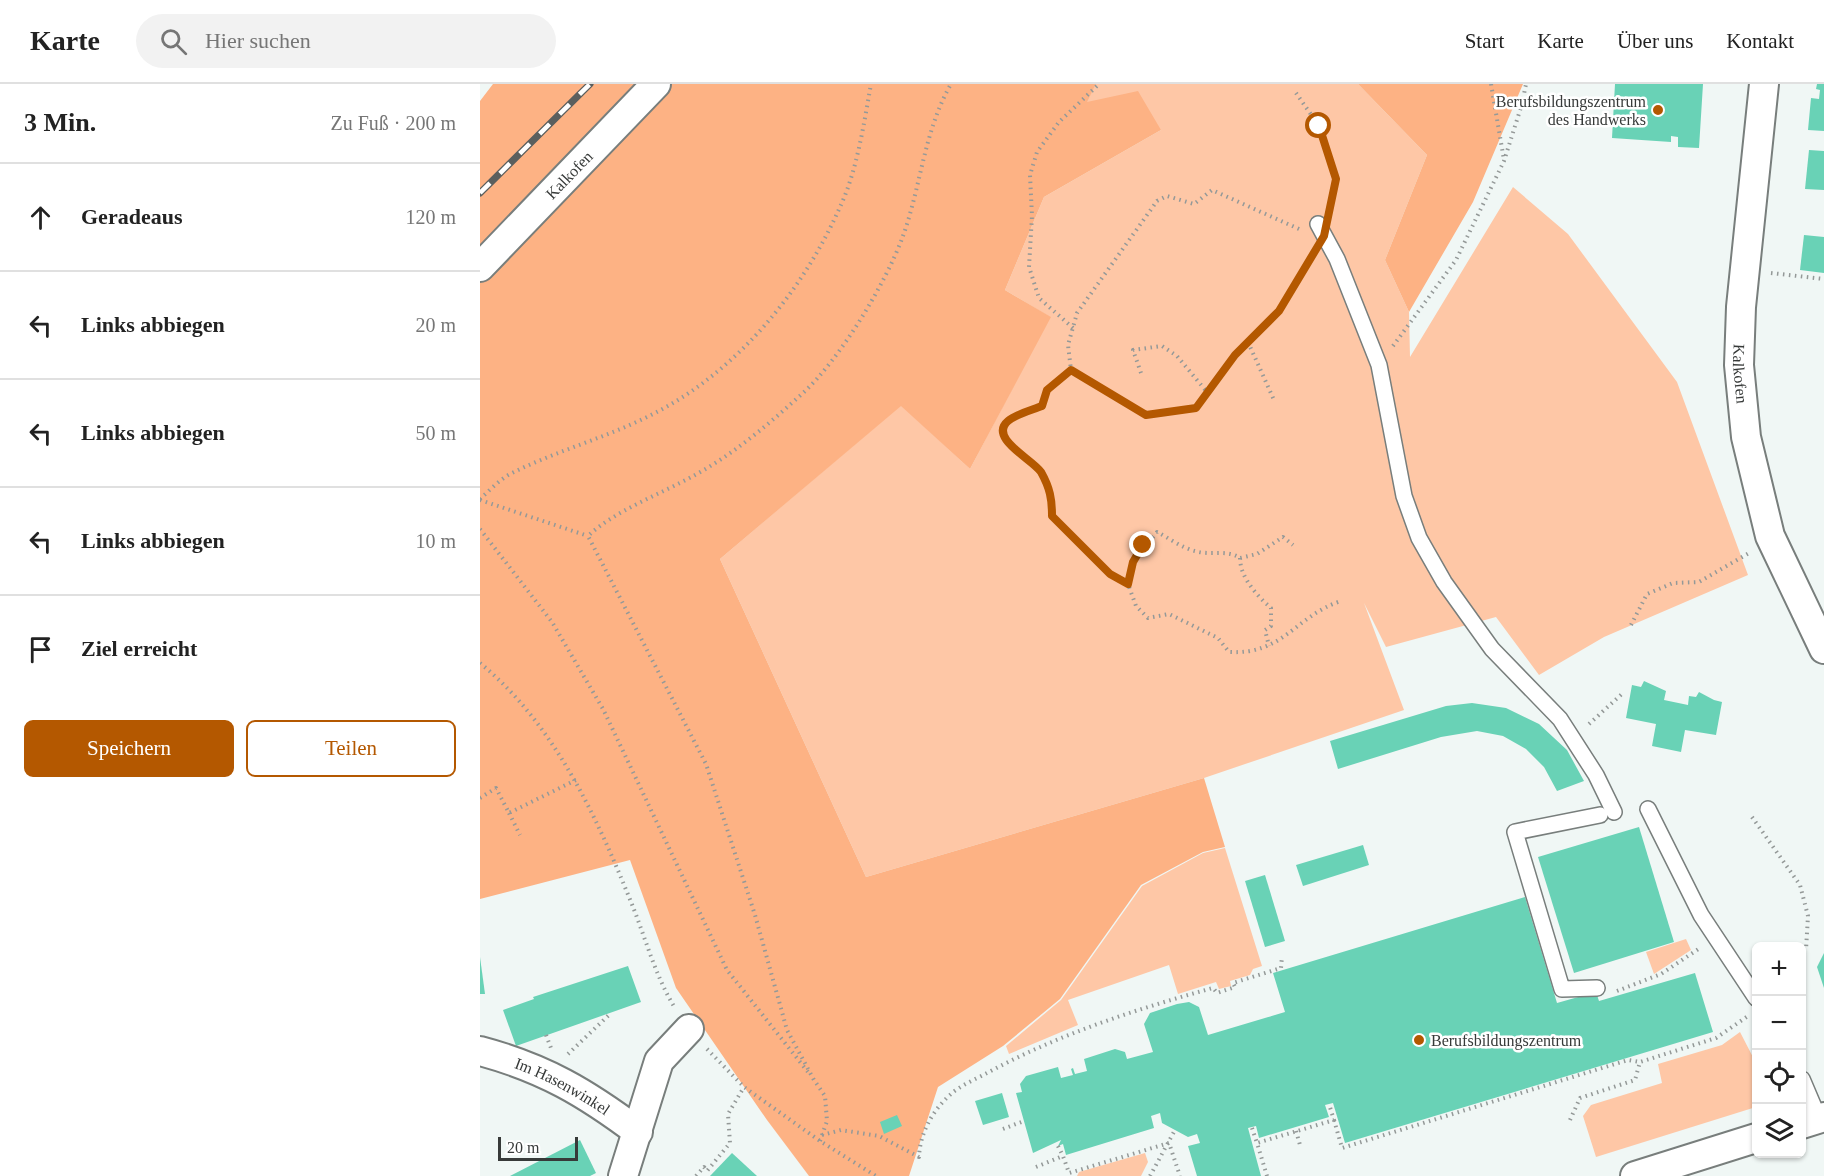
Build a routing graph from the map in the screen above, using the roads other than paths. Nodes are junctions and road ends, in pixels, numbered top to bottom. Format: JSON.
{"nodes":[{"id":1,"x":656,"y":84,"type":"edge"},
{"id":2,"x":1764,"y":84,"type":"edge"},
{"id":3,"x":1321,"y":233,"type":"road end"},
{"id":4,"x":480,"y":267,"type":"edge"},
{"id":5,"x":1824,"y":649,"type":"edge"},
{"id":6,"x":1648,"y":808,"type":"dead end"},
{"id":7,"x":1597,"y":988,"type":"road end"},
{"id":8,"x":1755,"y":996,"type":"edge"},
{"id":9,"x":688,"y":1029,"type":"road end"},
{"id":10,"x":480,"y":1051,"type":"edge"},
{"id":11,"x":1806,"y":1092,"type":"edge"},
{"id":12,"x":1815,"y":1120,"type":"edge"},
{"id":13,"x":638,"y":1132,"type":"junction"},
{"id":14,"x":1752,"y":1139,"type":"edge"},
{"id":15,"x":623,"y":1176,"type":"edge"},
{"id":16,"x":1635,"y":1176,"type":"edge"}],
"edges":[{"from":1,"to":4,"type":"street","name":"Kalkofen"},
{"from":2,"to":5,"type":"street","name":"Kalkofen"},
{"from":3,"to":7,"type":"lane"},
{"from":6,"to":8,"type":"lane"},
{"from":9,"to":13,"type":"street"},
{"from":10,"to":13,"type":"street","name":"Im Hasenwinkel"},
{"from":11,"to":12,"type":"lane"},
{"from":13,"to":15,"type":"street"},
{"from":14,"to":16,"type":"street"}]}
